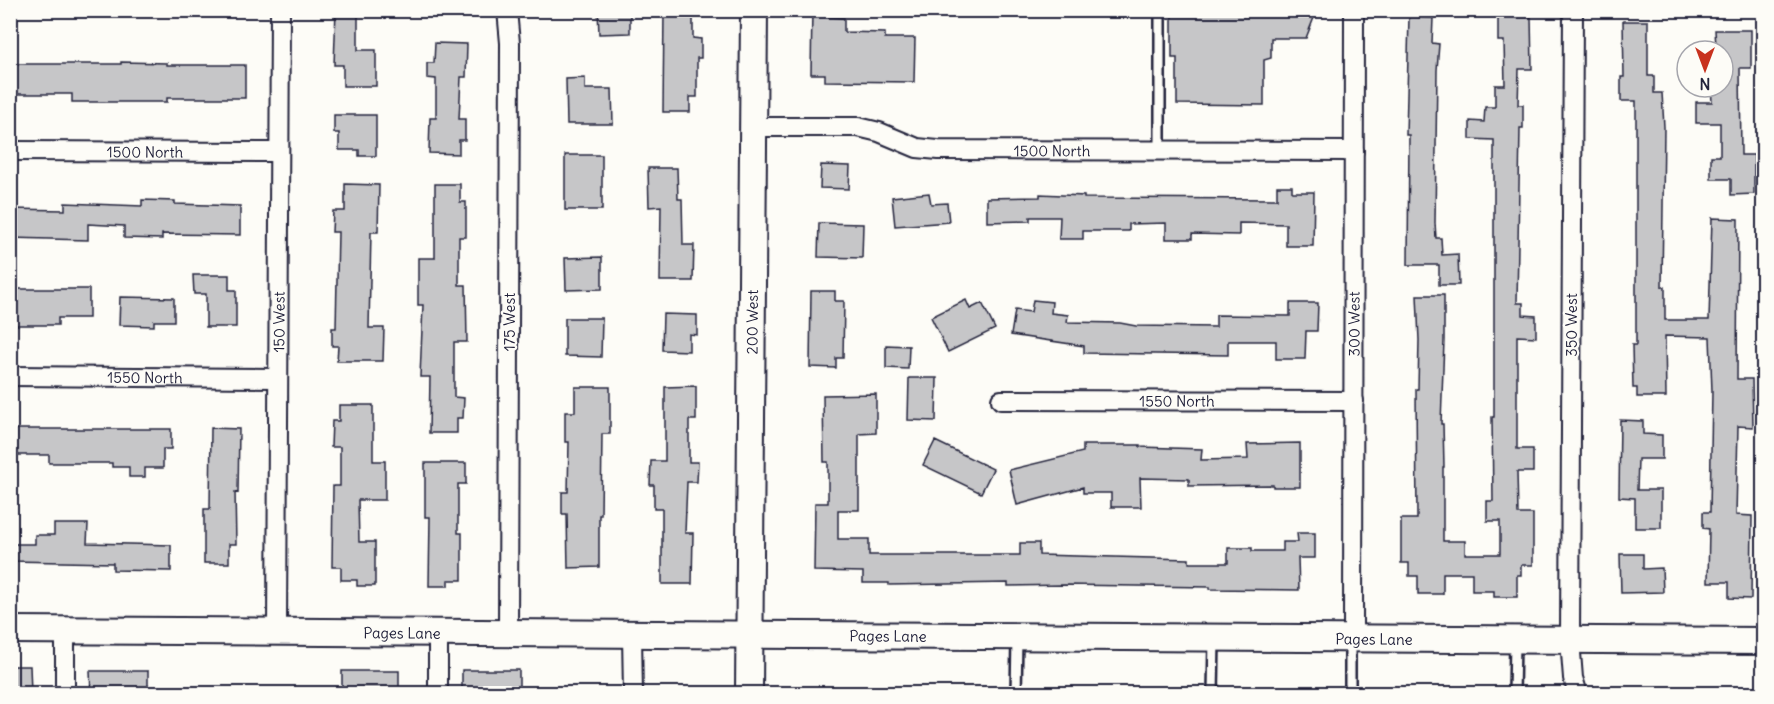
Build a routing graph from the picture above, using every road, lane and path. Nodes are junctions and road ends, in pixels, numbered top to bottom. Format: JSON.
{"nodes":[{"id":1,"x":280,"y":10,"type":"edge"},
{"id":2,"x":507,"y":10,"type":"edge"},
{"id":3,"x":754,"y":10,"type":"edge"},
{"id":4,"x":1160,"y":10,"type":"edge"},
{"id":5,"x":1354,"y":10,"type":"edge"},
{"id":6,"x":1573,"y":10,"type":"edge"},
{"id":7,"x":753,"y":127,"type":"junction"},
{"id":8,"x":1160,"y":150,"type":"junction"},
{"id":9,"x":10,"y":151,"type":"edge"},
{"id":10,"x":1354,"y":151,"type":"junction"},
{"id":11,"x":279,"y":152,"type":"junction"},
{"id":12,"x":10,"y":376,"type":"edge"},
{"id":13,"x":278,"y":378,"type":"junction"},
{"id":14,"x":1000,"y":400,"type":"dead end"},
{"id":15,"x":1354,"y":401,"type":"junction"},
{"id":16,"x":10,"y":630,"type":"edge"},
{"id":17,"x":65,"y":630,"type":"junction"},
{"id":18,"x":277,"y":632,"type":"junction"},
{"id":19,"x":438,"y":633,"type":"junction"},
{"id":20,"x":508,"y":633,"type":"junction"},
{"id":21,"x":632,"y":634,"type":"junction"},
{"id":22,"x":750,"y":634,"type":"junction"},
{"id":23,"x":1017,"y":636,"type":"junction"},
{"id":24,"x":1214,"y":638,"type":"junction"},
{"id":25,"x":1351,"y":638,"type":"junction"},
{"id":26,"x":1515,"y":639,"type":"junction"},
{"id":27,"x":1570,"y":640,"type":"junction"},
{"id":28,"x":1764,"y":641,"type":"edge"},
{"id":29,"x":65,"y":693,"type":"edge"},
{"id":30,"x":438,"y":693,"type":"edge"},
{"id":31,"x":633,"y":693,"type":"edge"},
{"id":32,"x":750,"y":693,"type":"edge"},
{"id":33,"x":1016,"y":693,"type":"edge"},
{"id":34,"x":1213,"y":693,"type":"edge"},
{"id":35,"x":1350,"y":693,"type":"edge"},
{"id":36,"x":1514,"y":693,"type":"edge"},
{"id":37,"x":1578,"y":693,"type":"edge"}],
"edges":[{"from":1,"to":11,"type":"street","name":"150 West"},
{"from":2,"to":20,"type":"street","name":"175 West"},
{"from":3,"to":7,"type":"street","name":"200 West"},
{"from":4,"to":8,"type":"lane"},
{"from":5,"to":10,"type":"street","name":"300 West"},
{"from":6,"to":27,"type":"street","name":"350 West"},
{"from":7,"to":8,"type":"street","name":"1500 North"},
{"from":7,"to":22,"type":"street","name":"200 West"},
{"from":8,"to":10,"type":"street","name":"1500 North"},
{"from":9,"to":11,"type":"street","name":"1500 North"},
{"from":10,"to":15,"type":"street","name":"300 West"},
{"from":11,"to":13,"type":"street","name":"150 West"},
{"from":12,"to":13,"type":"street","name":"1550 North"},
{"from":13,"to":18,"type":"street","name":"150 West"},
{"from":14,"to":15,"type":"street","name":"1550 North"},
{"from":15,"to":25,"type":"street","name":"300 West"},
{"from":16,"to":17,"type":"street","name":"Pages Lane"},
{"from":17,"to":18,"type":"street","name":"Pages Lane"},
{"from":17,"to":29,"type":"street"},
{"from":18,"to":19,"type":"street","name":"Pages Lane"},
{"from":19,"to":20,"type":"street","name":"Pages Lane"},
{"from":19,"to":30,"type":"street"},
{"from":20,"to":21,"type":"street","name":"Pages Lane"},
{"from":21,"to":22,"type":"street","name":"Pages Lane"},
{"from":21,"to":31,"type":"street"},
{"from":22,"to":23,"type":"street","name":"Pages Lane"},
{"from":22,"to":32,"type":"street","name":"200 West"},
{"from":23,"to":24,"type":"street","name":"Pages Lane"},
{"from":23,"to":33,"type":"lane"},
{"from":24,"to":25,"type":"street","name":"Pages Lane"},
{"from":24,"to":34,"type":"lane"},
{"from":25,"to":26,"type":"street","name":"Pages Lane"},
{"from":25,"to":35,"type":"lane"},
{"from":26,"to":27,"type":"street","name":"Pages Lane"},
{"from":26,"to":36,"type":"lane"},
{"from":27,"to":28,"type":"street","name":"Pages Lane"},
{"from":27,"to":37,"type":"street","name":"350 West"}]}
